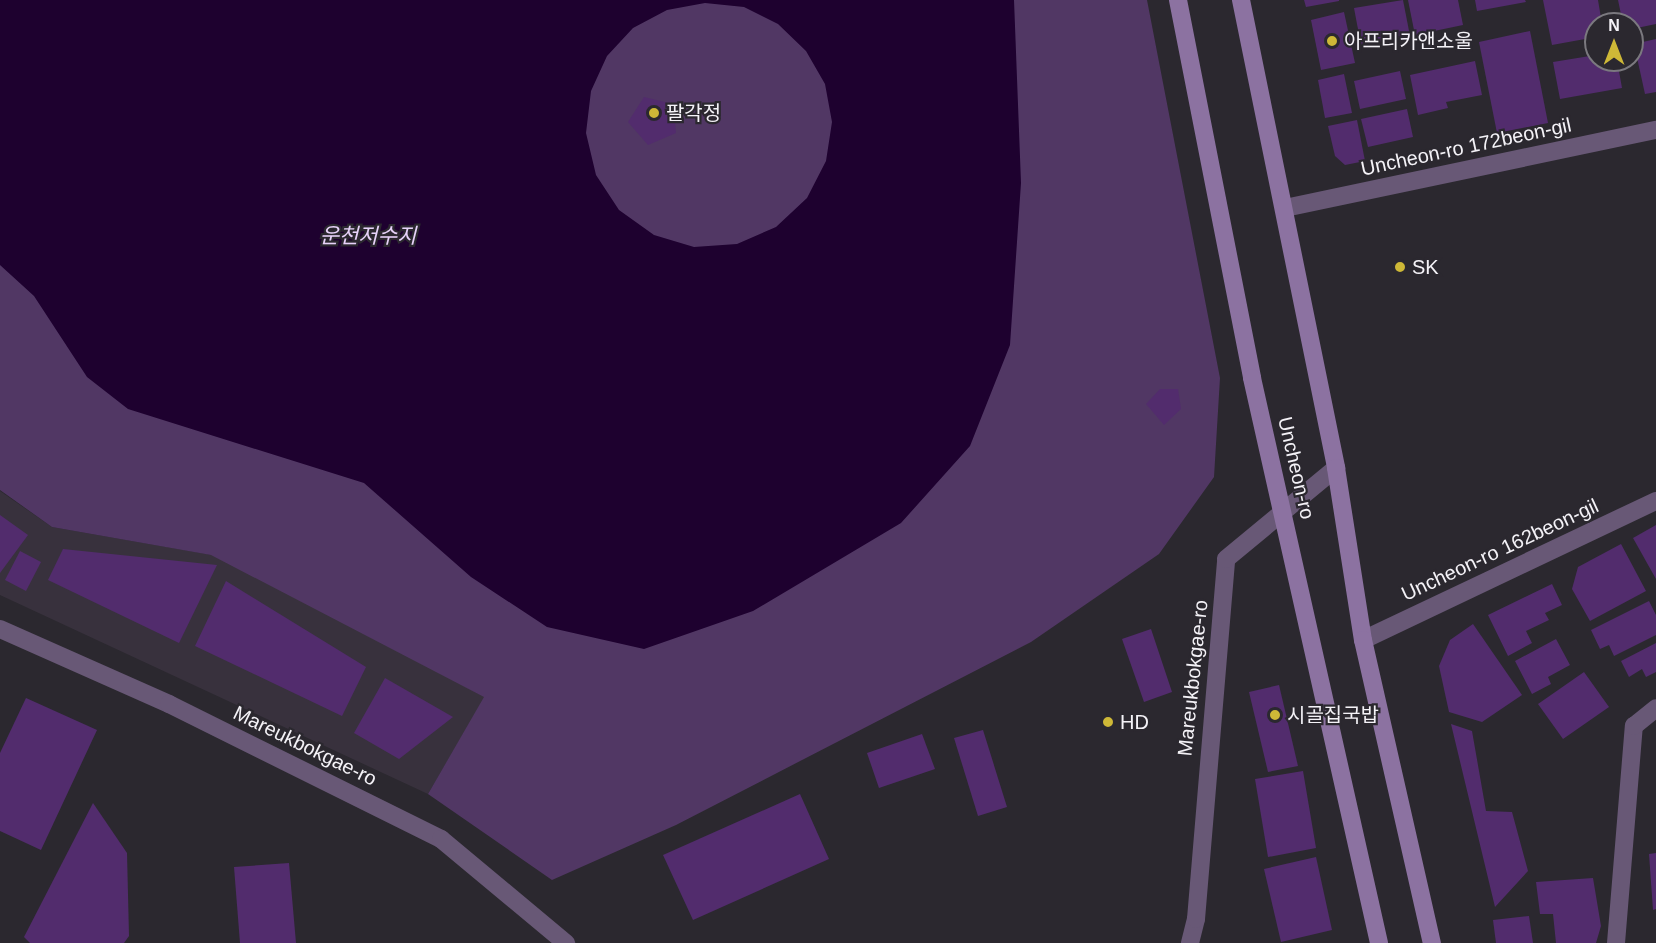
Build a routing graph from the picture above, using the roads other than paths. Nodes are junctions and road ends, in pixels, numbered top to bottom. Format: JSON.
{"nodes":[{"id":1,"x":1178,"y":0,"type":"edge"},
{"id":2,"x":1241,"y":0,"type":"edge"},
{"id":3,"x":1656,"y":130,"type":"edge"},
{"id":4,"x":1285,"y":208,"type":"junction"},
{"id":5,"x":1336,"y":468,"type":"junction"},
{"id":6,"x":1656,"y":501,"type":"edge"},
{"id":7,"x":1283,"y":512,"type":"junction"},
{"id":8,"x":0,"y":629,"type":"edge"},
{"id":9,"x":1363,"y":640,"type":"junction"},
{"id":10,"x":1656,"y":708,"type":"edge"},
{"id":11,"x":566,"y":943,"type":"edge"},
{"id":12,"x":1190,"y":943,"type":"edge"},
{"id":13,"x":1379,"y":943,"type":"edge"},
{"id":14,"x":1432,"y":943,"type":"edge"},
{"id":15,"x":1616,"y":943,"type":"edge"}],
"edges":[{"from":1,"to":7,"type":"street","name":"Uncheon-ro"},
{"from":2,"to":4,"type":"street","name":"Uncheon-ro"},
{"from":3,"to":4,"type":"street","name":"Uncheon-ro 172beon-gil"},
{"from":4,"to":5,"type":"street","name":"Uncheon-ro"},
{"from":5,"to":7,"type":"street","name":"Mareukbokgae-ro"},
{"from":5,"to":9,"type":"street","name":"Uncheon-ro"},
{"from":6,"to":9,"type":"street","name":"Uncheon-ro 162beon-gil"},
{"from":7,"to":12,"type":"street","name":"Mareukbokgae-ro"},
{"from":7,"to":13,"type":"street","name":"Uncheon-ro"},
{"from":8,"to":11,"type":"street","name":"Mareukbokgae-ro"},
{"from":9,"to":14,"type":"street","name":"Uncheon-ro"},
{"from":10,"to":15,"type":"street"}]}
